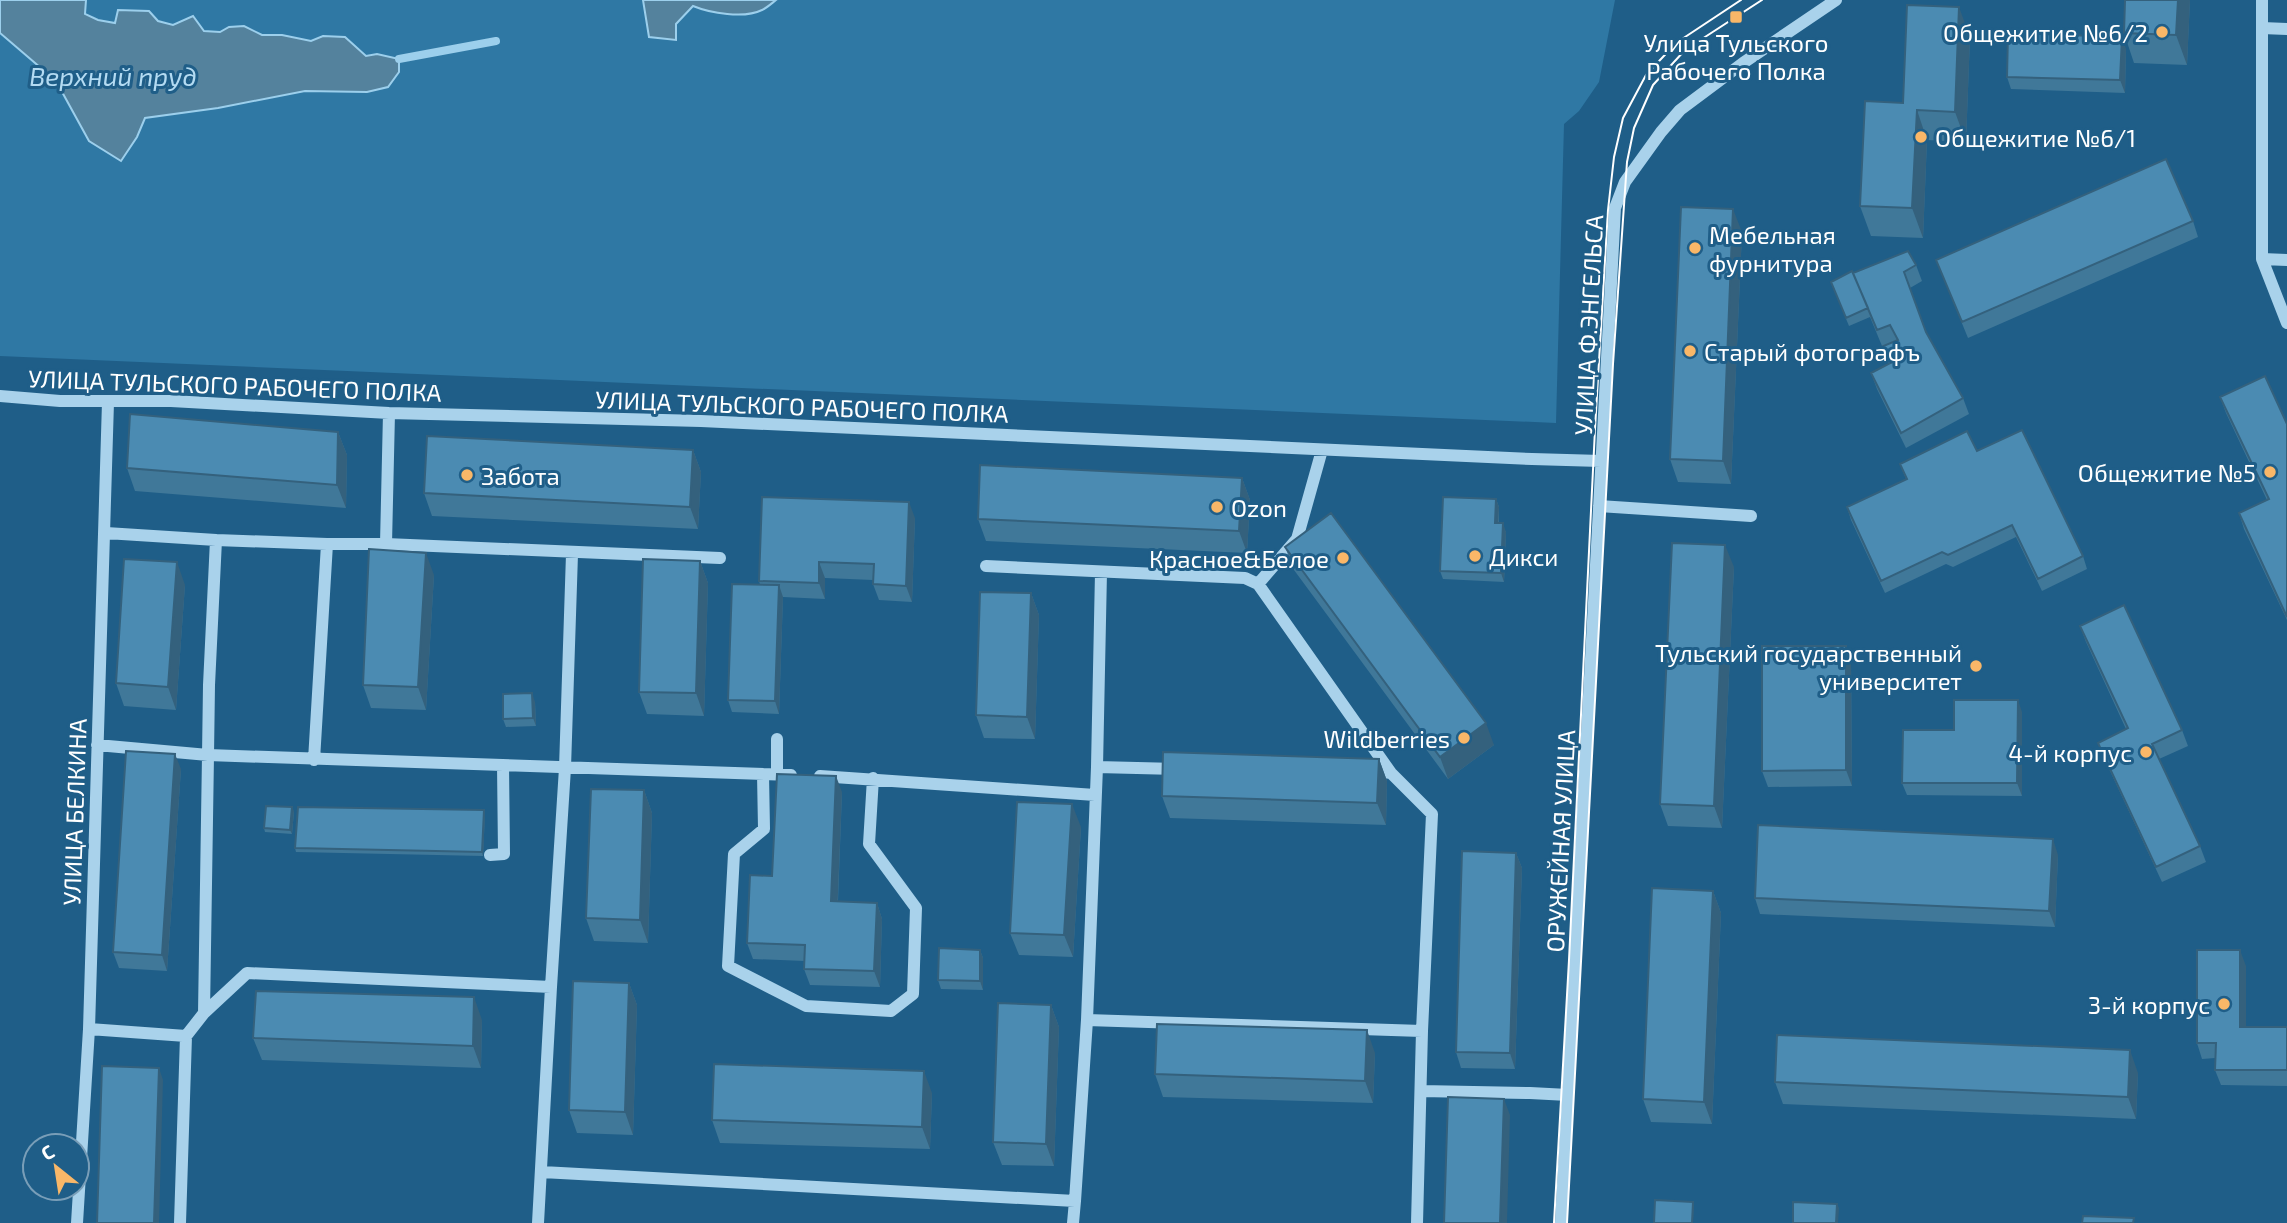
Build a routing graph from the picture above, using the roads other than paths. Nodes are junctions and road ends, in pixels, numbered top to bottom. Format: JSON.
{"nodes":[{"id":1,"x":1836,"y":0,"type":"edge"},
{"id":2,"x":2262,"y":0,"type":"edge"},
{"id":3,"x":2262,"y":27,"type":"junction"},
{"id":4,"x":2287,"y":29,"type":"edge"},
{"id":5,"x":2262,"y":259,"type":"junction"},
{"id":6,"x":2287,"y":260,"type":"edge"},
{"id":7,"x":2287,"y":323,"type":"edge"},
{"id":8,"x":0,"y":396,"type":"edge"},
{"id":9,"x":108,"y":402,"type":"junction"},
{"id":10,"x":389,"y":413,"type":"junction"},
{"id":11,"x":1322,"y":450,"type":"junction"},
{"id":12,"x":1601,"y":461,"type":"junction"},
{"id":13,"x":1599,"y":506,"type":"junction"},
{"id":14,"x":1751,"y":516,"type":"dead end"},
{"id":15,"x":106,"y":533,"type":"junction"},
{"id":16,"x":216,"y":540,"type":"junction"},
{"id":17,"x":327,"y":544,"type":"junction"},
{"id":18,"x":386,"y":544,"type":"junction"},
{"id":19,"x":572,"y":554,"type":"junction"},
{"id":20,"x":720,"y":558,"type":"dead end"},
{"id":21,"x":986,"y":566,"type":"dead end"},
{"id":22,"x":1101,"y":572,"type":"junction"},
{"id":23,"x":1258,"y":584,"type":"junction"},
{"id":24,"x":777,"y":739,"type":"dead end"},
{"id":25,"x":97,"y":745,"type":"junction"},
{"id":26,"x":208,"y":755,"type":"junction"},
{"id":27,"x":314,"y":760,"type":"junction"},
{"id":28,"x":503,"y":765,"type":"junction"},
{"id":29,"x":1097,"y":767,"type":"junction"},
{"id":30,"x":565,"y":768,"type":"junction"},
{"id":31,"x":1195,"y":769,"type":"edge"},
{"id":32,"x":1377,"y":772,"type":"edge"},
{"id":33,"x":1391,"y":772,"type":"junction"},
{"id":34,"x":763,"y":774,"type":"junction"},
{"id":35,"x":778,"y":774,"type":"junction"},
{"id":36,"x":873,"y":778,"type":"junction"},
{"id":37,"x":1095,"y":795,"type":"junction"},
{"id":38,"x":489,"y":855,"type":"dead end"},
{"id":39,"x":551,"y":987,"type":"junction"},
{"id":40,"x":204,"y":1013,"type":"junction"},
{"id":41,"x":1087,"y":1020,"type":"junction"},
{"id":42,"x":89,"y":1029,"type":"junction"},
{"id":43,"x":1422,"y":1031,"type":"junction"},
{"id":44,"x":186,"y":1036,"type":"junction"},
{"id":45,"x":1421,"y":1091,"type":"junction"},
{"id":46,"x":1568,"y":1096,"type":"junction"},
{"id":47,"x":542,"y":1172,"type":"junction"},
{"id":48,"x":1075,"y":1201,"type":"junction"},
{"id":49,"x":77,"y":1223,"type":"edge"},
{"id":50,"x":180,"y":1223,"type":"edge"},
{"id":51,"x":538,"y":1223,"type":"edge"},
{"id":52,"x":1073,"y":1223,"type":"edge"},
{"id":53,"x":1417,"y":1223,"type":"edge"},
{"id":54,"x":1561,"y":1223,"type":"edge"}],
"edges":[{"from":1,"to":12,"type":"street","name":"УЛИЦА Ф.ЭНГЕЛЬСА"},
{"from":2,"to":3,"type":"street"},
{"from":3,"to":4,"type":"street"},
{"from":3,"to":5,"type":"street"},
{"from":5,"to":6,"type":"street"},
{"from":5,"to":7,"type":"street"},
{"from":8,"to":9,"type":"street","name":"УЛИЦА ТУЛЬСКОГО РАБОЧЕГО ПОЛКА"},
{"from":9,"to":10,"type":"street","name":"УЛИЦА ТУЛЬСКОГО РАБОЧЕГО ПОЛКА"},
{"from":9,"to":15,"type":"street","name":"УЛИЦА БЕЛКИНА"},
{"from":10,"to":11,"type":"street","name":"УЛИЦА ТУЛЬСКОГО РАБОЧЕГО ПОЛКА"},
{"from":10,"to":18,"type":"street"},
{"from":11,"to":12,"type":"street","name":"УЛИЦА ТУЛЬСКОГО РАБОЧЕГО ПОЛКА"},
{"from":11,"to":23,"type":"street"},
{"from":12,"to":13,"type":"street","name":"ОРУЖЕЙНАЯ УЛИЦА"},
{"from":13,"to":14,"type":"street"},
{"from":13,"to":46,"type":"street","name":"ОРУЖЕЙНАЯ УЛИЦА"},
{"from":15,"to":16,"type":"street"},
{"from":15,"to":25,"type":"street","name":"УЛИЦА БЕЛКИНА"},
{"from":16,"to":17,"type":"street"},
{"from":16,"to":26,"type":"street"},
{"from":17,"to":18,"type":"street"},
{"from":17,"to":27,"type":"street"},
{"from":18,"to":19,"type":"street"},
{"from":19,"to":20,"type":"street"},
{"from":19,"to":30,"type":"street"},
{"from":21,"to":22,"type":"street"},
{"from":22,"to":23,"type":"street"},
{"from":22,"to":29,"type":"street"},
{"from":23,"to":33,"type":"street"},
{"from":24,"to":35,"type":"street"},
{"from":25,"to":26,"type":"street"},
{"from":25,"to":42,"type":"street","name":"УЛИЦА БЕЛКИНА"},
{"from":26,"to":27,"type":"street"},
{"from":26,"to":40,"type":"street"},
{"from":27,"to":28,"type":"street"},
{"from":28,"to":30,"type":"street"},
{"from":28,"to":38,"type":"street"},
{"from":29,"to":31,"type":"street"},
{"from":29,"to":37,"type":"street"},
{"from":30,"to":34,"type":"street"},
{"from":30,"to":39,"type":"street"},
{"from":32,"to":33,"type":"street"},
{"from":33,"to":43,"type":"street"},
{"from":34,"to":35,"type":"street"},
{"from":34,"to":36,"type":"street"},
{"from":35,"to":36,"type":"street"},
{"from":36,"to":37,"type":"street"},
{"from":37,"to":41,"type":"street"},
{"from":39,"to":40,"type":"street"},
{"from":39,"to":47,"type":"street"},
{"from":40,"to":44,"type":"street"},
{"from":41,"to":43,"type":"street"},
{"from":41,"to":48,"type":"street"},
{"from":42,"to":44,"type":"street"},
{"from":42,"to":49,"type":"street","name":"УЛИЦА БЕЛКИНА"},
{"from":43,"to":45,"type":"street"},
{"from":44,"to":50,"type":"street"},
{"from":45,"to":46,"type":"street"},
{"from":45,"to":53,"type":"street"},
{"from":46,"to":54,"type":"street","name":"ОРУЖЕЙНАЯ УЛИЦА"},
{"from":47,"to":48,"type":"street"},
{"from":47,"to":51,"type":"street"},
{"from":48,"to":52,"type":"street"}]}
